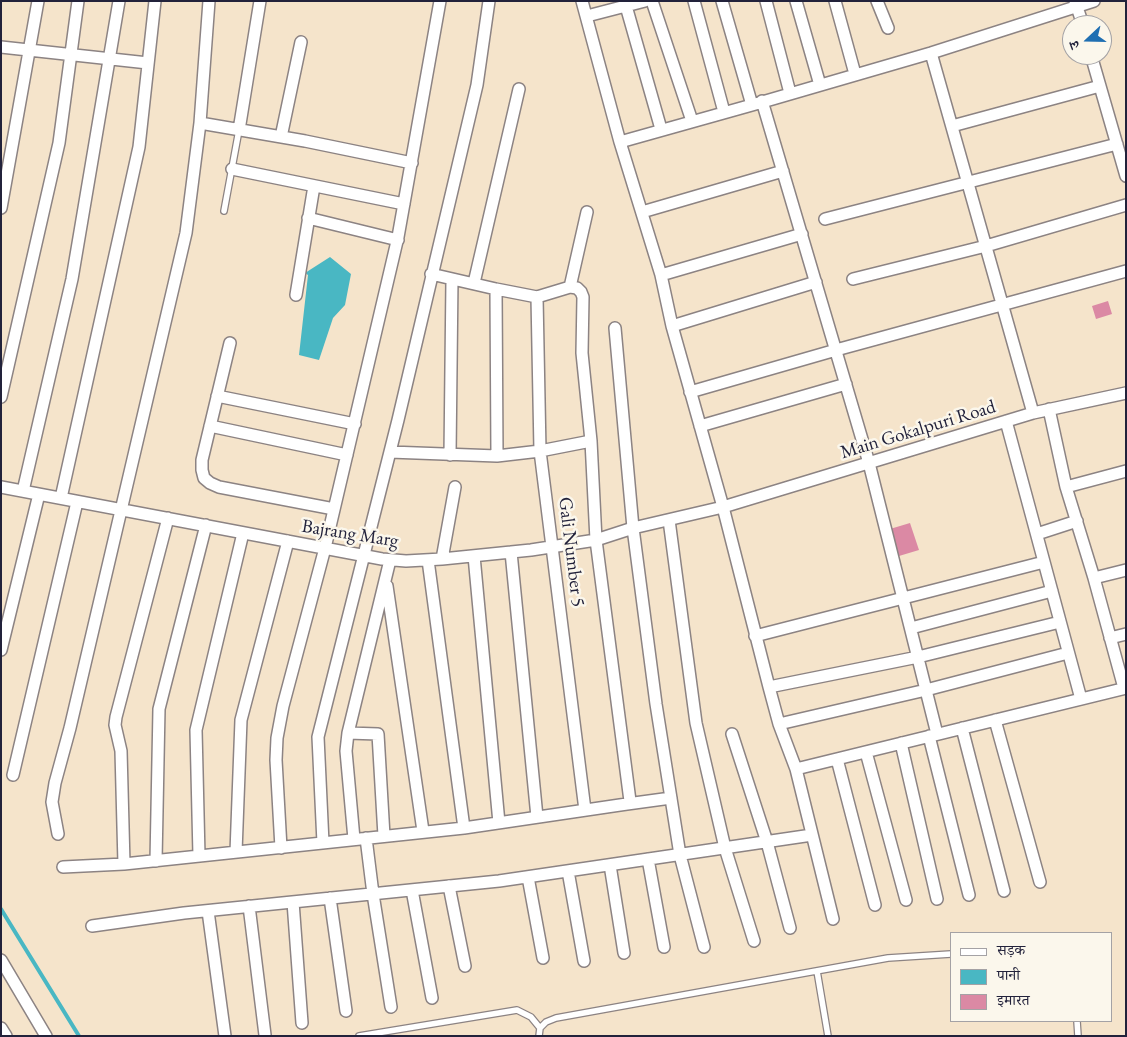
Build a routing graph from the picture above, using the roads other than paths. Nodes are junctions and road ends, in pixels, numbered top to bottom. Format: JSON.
{"nodes":[{"id":1,"x":38,"y":1,"type":"edge"},
{"id":2,"x":78,"y":1,"type":"edge"},
{"id":3,"x":119,"y":1,"type":"edge"},
{"id":4,"x":156,"y":1,"type":"edge"},
{"id":5,"x":209,"y":1,"type":"edge"},
{"id":6,"x":260,"y":1,"type":"edge"},
{"id":7,"x":440,"y":1,"type":"edge"},
{"id":8,"x":489,"y":1,"type":"edge"},
{"id":9,"x":582,"y":1,"type":"edge"},
{"id":10,"x":644,"y":1,"type":"edge"},
{"id":11,"x":652,"y":1,"type":"edge"},
{"id":12,"x":694,"y":1,"type":"edge"},
{"id":13,"x":722,"y":1,"type":"edge"},
{"id":14,"x":766,"y":1,"type":"edge"},
{"id":15,"x":796,"y":1,"type":"edge"},
{"id":16,"x":835,"y":1,"type":"edge"},
{"id":17,"x":877,"y":1,"type":"edge"},
{"id":18,"x":1094,"y":1,"type":"edge"},
{"id":19,"x":1076,"y":4,"type":"edge"},
{"id":20,"x":626,"y":6,"type":"junction"},
{"id":21,"x":587,"y":16,"type":"junction"},
{"id":22,"x":888,"y":28,"type":"dead end"},
{"id":23,"x":301,"y":42,"type":"dead end"},
{"id":24,"x":1,"y":47,"type":"edge"},
{"id":25,"x":29,"y":49,"type":"junction"},
{"id":26,"x":931,"y":53,"type":"junction"},
{"id":27,"x":71,"y":54,"type":"junction"},
{"id":28,"x":109,"y":59,"type":"junction"},
{"id":29,"x":148,"y":63,"type":"junction"},
{"id":30,"x":1094,"y":65,"type":"edge"},
{"id":31,"x":855,"y":74,"type":"junction"},
{"id":32,"x":820,"y":85,"type":"junction"},
{"id":33,"x":1100,"y":86,"type":"junction"},
{"id":34,"x":519,"y":89,"type":"dead end"},
{"id":35,"x":790,"y":93,"type":"junction"},
{"id":36,"x":757,"y":103,"type":"junction"},
{"id":37,"x":724,"y":112,"type":"junction"},
{"id":38,"x":692,"y":121,"type":"junction"},
{"id":39,"x":200,"y":123,"type":"junction"},
{"id":40,"x":952,"y":126,"type":"junction"},
{"id":41,"x":661,"y":129,"type":"junction"},
{"id":42,"x":239,"y":130,"type":"junction"},
{"id":43,"x":281,"y":137,"type":"junction"},
{"id":44,"x":620,"y":142,"type":"junction"},
{"id":45,"x":1117,"y":144,"type":"junction"},
{"id":46,"x":412,"y":163,"type":"junction"},
{"id":47,"x":232,"y":169,"type":"junction"},
{"id":48,"x":783,"y":171,"type":"junction"},
{"id":49,"x":1126,"y":176,"type":"edge"},
{"id":50,"x":968,"y":182,"type":"junction"},
{"id":51,"x":314,"y":186,"type":"junction"},
{"id":52,"x":404,"y":204,"type":"junction"},
{"id":53,"x":1126,"y":205,"type":"edge"},
{"id":54,"x":1,"y":208,"type":"edge"},
{"id":55,"x":224,"y":211,"type":"dead end"},
{"id":56,"x":587,"y":212,"type":"dead end"},
{"id":57,"x":642,"y":212,"type":"junction"},
{"id":58,"x":308,"y":218,"type":"junction"},
{"id":59,"x":825,"y":219,"type":"dead end"},
{"id":60,"x":802,"y":234,"type":"junction"},
{"id":61,"x":398,"y":240,"type":"junction"},
{"id":62,"x":986,"y":246,"type":"junction"},
{"id":63,"x":1126,"y":271,"type":"edge"},
{"id":64,"x":431,"y":274,"type":"junction"},
{"id":65,"x":660,"y":275,"type":"junction"},
{"id":66,"x":452,"y":279,"type":"junction"},
{"id":67,"x":853,"y":279,"type":"dead end"},
{"id":68,"x":816,"y":282,"type":"junction"},
{"id":69,"x":474,"y":283,"type":"junction"},
{"id":70,"x":570,"y":287,"type":"junction"},
{"id":71,"x":496,"y":289,"type":"junction"},
{"id":72,"x":296,"y":295,"type":"dead end"},
{"id":73,"x":537,"y":297,"type":"junction"},
{"id":74,"x":1002,"y":305,"type":"junction"},
{"id":75,"x":672,"y":326,"type":"junction"},
{"id":76,"x":615,"y":328,"type":"dead end"},
{"id":77,"x":230,"y":343,"type":"dead end"},
{"id":78,"x":836,"y":350,"type":"junction"},
{"id":79,"x":846,"y":384,"type":"junction"},
{"id":80,"x":690,"y":392,"type":"junction"},
{"id":81,"x":1126,"y":393,"type":"edge"},
{"id":82,"x":217,"y":396,"type":"junction"},
{"id":83,"x":1,"y":397,"type":"edge"},
{"id":84,"x":1049,"y":409,"type":"junction"},
{"id":85,"x":1033,"y":413,"type":"junction"},
{"id":86,"x":1006,"y":421,"type":"junction"},
{"id":87,"x":355,"y":424,"type":"junction"},
{"id":88,"x":210,"y":426,"type":"junction"},
{"id":89,"x":700,"y":426,"type":"junction"},
{"id":90,"x":591,"y":441,"type":"junction"},
{"id":91,"x":540,"y":451,"type":"junction"},
{"id":92,"x":390,"y":452,"type":"junction"},
{"id":93,"x":450,"y":455,"type":"junction"},
{"id":94,"x":347,"y":456,"type":"junction"},
{"id":95,"x":497,"y":456,"type":"junction"},
{"id":96,"x":869,"y":463,"type":"junction"},
{"id":97,"x":1126,"y":471,"type":"edge"},
{"id":98,"x":1,"y":487,"type":"edge"},
{"id":99,"x":455,"y":487,"type":"dead end"},
{"id":100,"x":1066,"y":487,"type":"junction"},
{"id":101,"x":23,"y":491,"type":"junction"},
{"id":102,"x":40,"y":494,"type":"junction"},
{"id":103,"x":61,"y":498,"type":"junction"},
{"id":104,"x":77,"y":502,"type":"junction"},
{"id":105,"x":723,"y":507,"type":"junction"},
{"id":106,"x":334,"y":508,"type":"junction"},
{"id":107,"x":121,"y":511,"type":"junction"},
{"id":108,"x":168,"y":518,"type":"junction"},
{"id":109,"x":669,"y":520,"type":"junction"},
{"id":110,"x":1077,"y":521,"type":"junction"},
{"id":111,"x":206,"y":525,"type":"junction"},
{"id":112,"x":633,"y":528,"type":"junction"},
{"id":113,"x":243,"y":533,"type":"junction"},
{"id":114,"x":1037,"y":534,"type":"junction"},
{"id":115,"x":596,"y":540,"type":"junction"},
{"id":116,"x":288,"y":541,"type":"junction"},
{"id":117,"x":553,"y":546,"type":"junction"},
{"id":118,"x":324,"y":548,"type":"junction"},
{"id":119,"x":511,"y":552,"type":"junction"},
{"id":120,"x":364,"y":556,"type":"junction"},
{"id":121,"x":474,"y":556,"type":"junction"},
{"id":122,"x":442,"y":559,"type":"junction"},
{"id":123,"x":390,"y":560,"type":"junction"},
{"id":124,"x":428,"y":560,"type":"junction"},
{"id":125,"x":1044,"y":562,"type":"junction"},
{"id":126,"x":1126,"y":570,"type":"edge"},
{"id":127,"x":1094,"y":578,"type":"junction"},
{"id":128,"x":386,"y":579,"type":"junction"},
{"id":129,"x":1052,"y":591,"type":"junction"},
{"id":130,"x":903,"y":598,"type":"junction"},
{"id":131,"x":1060,"y":622,"type":"junction"},
{"id":132,"x":910,"y":628,"type":"junction"},
{"id":133,"x":1126,"y":634,"type":"edge"},
{"id":134,"x":755,"y":636,"type":"junction"},
{"id":135,"x":1110,"y":638,"type":"junction"},
{"id":136,"x":1,"y":650,"type":"edge"},
{"id":137,"x":1068,"y":653,"type":"junction"},
{"id":138,"x":918,"y":657,"type":"junction"},
{"id":139,"x":768,"y":688,"type":"junction"},
{"id":140,"x":1125,"y":688,"type":"edge"},
{"id":141,"x":926,"y":690,"type":"junction"},
{"id":142,"x":1081,"y":699,"type":"junction"},
{"id":143,"x":995,"y":720,"type":"junction"},
{"id":144,"x":779,"y":724,"type":"junction"},
{"id":145,"x":962,"y":728,"type":"junction"},
{"id":146,"x":348,"y":733,"type":"junction"},
{"id":147,"x":732,"y":734,"type":"dead end"},
{"id":148,"x":933,"y":735,"type":"junction"},
{"id":149,"x":901,"y":743,"type":"junction"},
{"id":150,"x":866,"y":752,"type":"junction"},
{"id":151,"x":837,"y":759,"type":"junction"},
{"id":152,"x":796,"y":769,"type":"junction"},
{"id":153,"x":13,"y":775,"type":"dead end"},
{"id":154,"x":671,"y":798,"type":"junction"},
{"id":155,"x":627,"y":804,"type":"junction"},
{"id":156,"x":585,"y":810,"type":"junction"},
{"id":157,"x":537,"y":818,"type":"junction"},
{"id":158,"x":499,"y":823,"type":"junction"},
{"id":159,"x":464,"y":828,"type":"junction"},
{"id":160,"x":423,"y":831,"type":"junction"},
{"id":161,"x":58,"y":834,"type":"dead end"},
{"id":162,"x":812,"y":835,"type":"junction"},
{"id":163,"x":384,"y":836,"type":"junction"},
{"id":164,"x":360,"y":839,"type":"junction"},
{"id":165,"x":767,"y":842,"type":"junction"},
{"id":166,"x":323,"y":843,"type":"junction"},
{"id":167,"x":281,"y":848,"type":"junction"},
{"id":168,"x":725,"y":848,"type":"junction"},
{"id":169,"x":236,"y":852,"type":"junction"},
{"id":170,"x":680,"y":855,"type":"junction"},
{"id":171,"x":199,"y":856,"type":"junction"},
{"id":172,"x":648,"y":859,"type":"junction"},
{"id":173,"x":156,"y":861,"type":"junction"},
{"id":174,"x":124,"y":864,"type":"junction"},
{"id":175,"x":610,"y":865,"type":"junction"},
{"id":176,"x":63,"y":867,"type":"dead end"},
{"id":177,"x":568,"y":871,"type":"junction"},
{"id":178,"x":528,"y":876,"type":"junction"},
{"id":179,"x":1040,"y":882,"type":"dead end"},
{"id":180,"x":449,"y":886,"type":"junction"},
{"id":181,"x":412,"y":890,"type":"junction"},
{"id":182,"x":1004,"y":891,"type":"dead end"},
{"id":183,"x":373,"y":894,"type":"junction"},
{"id":184,"x":969,"y":896,"type":"dead end"},
{"id":185,"x":330,"y":898,"type":"junction"},
{"id":186,"x":938,"y":899,"type":"dead end"},
{"id":187,"x":906,"y":900,"type":"dead end"},
{"id":188,"x":293,"y":902,"type":"junction"},
{"id":189,"x":875,"y":905,"type":"dead end"},
{"id":190,"x":249,"y":906,"type":"junction"},
{"id":191,"x":208,"y":910,"type":"junction"},
{"id":192,"x":833,"y":919,"type":"dead end"},
{"id":193,"x":92,"y":926,"type":"dead end"},
{"id":194,"x":790,"y":928,"type":"dead end"},
{"id":195,"x":754,"y":941,"type":"dead end"},
{"id":196,"x":664,"y":947,"type":"dead end"},
{"id":197,"x":704,"y":947,"type":"dead end"},
{"id":198,"x":624,"y":953,"type":"dead end"},
{"id":199,"x":950,"y":954,"type":"edge"},
{"id":200,"x":542,"y":958,"type":"dead end"},
{"id":201,"x":1,"y":960,"type":"edge"},
{"id":202,"x":584,"y":961,"type":"dead end"},
{"id":203,"x":465,"y":966,"type":"dead end"},
{"id":204,"x":817,"y":970,"type":"junction"},
{"id":205,"x":432,"y":998,"type":"dead end"},
{"id":206,"x":391,"y":1007,"type":"dead end"},
{"id":207,"x":346,"y":1011,"type":"dead end"},
{"id":208,"x":1077,"y":1022,"type":"edge"},
{"id":209,"x":302,"y":1023,"type":"dead end"},
{"id":210,"x":1,"y":1028,"type":"edge"},
{"id":211,"x":540,"y":1028,"type":"junction"},
{"id":212,"x":265,"y":1035,"type":"edge"},
{"id":213,"x":6,"y":1036,"type":"edge"},
{"id":214,"x":46,"y":1036,"type":"edge"},
{"id":215,"x":224,"y":1036,"type":"edge"},
{"id":216,"x":359,"y":1036,"type":"edge"},
{"id":217,"x":538,"y":1036,"type":"edge"},
{"id":218,"x":828,"y":1036,"type":"edge"},
{"id":219,"x":1078,"y":1036,"type":"edge"}],
"edges":[{"from":1,"to":25,"type":"street"},
{"from":2,"to":27,"type":"street"},
{"from":3,"to":28,"type":"street"},
{"from":4,"to":29,"type":"street"},
{"from":5,"to":39,"type":"street"},
{"from":6,"to":42,"type":"street"},
{"from":7,"to":46,"type":"street"},
{"from":8,"to":64,"type":"street"},
{"from":9,"to":21,"type":"street"},
{"from":10,"to":20,"type":"street"},
{"from":11,"to":38,"type":"street"},
{"from":12,"to":37,"type":"street"},
{"from":13,"to":36,"type":"street"},
{"from":14,"to":35,"type":"street"},
{"from":15,"to":32,"type":"street"},
{"from":16,"to":31,"type":"street"},
{"from":17,"to":22,"type":"street"},
{"from":18,"to":19,"type":"street"},
{"from":19,"to":26,"type":"street"},
{"from":20,"to":21,"type":"street"},
{"from":20,"to":41,"type":"street"},
{"from":21,"to":44,"type":"street"},
{"from":23,"to":43,"type":"street"},
{"from":24,"to":25,"type":"street"},
{"from":25,"to":27,"type":"street"},
{"from":25,"to":54,"type":"street"},
{"from":26,"to":31,"type":"street"},
{"from":26,"to":40,"type":"street"},
{"from":27,"to":28,"type":"street"},
{"from":27,"to":83,"type":"street"},
{"from":28,"to":29,"type":"street"},
{"from":28,"to":101,"type":"street"},
{"from":29,"to":103,"type":"street"},
{"from":30,"to":33,"type":"street"},
{"from":31,"to":32,"type":"street"},
{"from":32,"to":35,"type":"street"},
{"from":33,"to":40,"type":"street"},
{"from":33,"to":45,"type":"street"},
{"from":34,"to":69,"type":"street"},
{"from":35,"to":36,"type":"street"},
{"from":36,"to":37,"type":"street"},
{"from":36,"to":48,"type":"street"},
{"from":37,"to":38,"type":"street"},
{"from":38,"to":41,"type":"street"},
{"from":39,"to":42,"type":"street"},
{"from":39,"to":107,"type":"street"},
{"from":40,"to":50,"type":"street"},
{"from":41,"to":44,"type":"street"},
{"from":42,"to":43,"type":"street"},
{"from":42,"to":47,"type":"lane"},
{"from":43,"to":46,"type":"street"},
{"from":44,"to":57,"type":"street"},
{"from":45,"to":49,"type":"street"},
{"from":45,"to":50,"type":"street"},
{"from":46,"to":52,"type":"street"},
{"from":47,"to":51,"type":"street"},
{"from":47,"to":55,"type":"lane"},
{"from":48,"to":57,"type":"street"},
{"from":48,"to":60,"type":"street"},
{"from":50,"to":59,"type":"street"},
{"from":50,"to":62,"type":"street"},
{"from":51,"to":52,"type":"street"},
{"from":51,"to":58,"type":"street"},
{"from":52,"to":61,"type":"street"},
{"from":53,"to":62,"type":"street"},
{"from":56,"to":70,"type":"street"},
{"from":57,"to":65,"type":"street"},
{"from":58,"to":61,"type":"street"},
{"from":58,"to":72,"type":"street"},
{"from":60,"to":65,"type":"street"},
{"from":60,"to":68,"type":"street"},
{"from":61,"to":87,"type":"street"},
{"from":62,"to":67,"type":"street"},
{"from":62,"to":74,"type":"street"},
{"from":63,"to":74,"type":"street"},
{"from":64,"to":66,"type":"street"},
{"from":64,"to":92,"type":"street"},
{"from":65,"to":75,"type":"street"},
{"from":66,"to":69,"type":"street"},
{"from":66,"to":93,"type":"street"},
{"from":68,"to":75,"type":"street"},
{"from":68,"to":78,"type":"street"},
{"from":69,"to":71,"type":"street"},
{"from":70,"to":73,"type":"street"},
{"from":70,"to":90,"type":"street"},
{"from":71,"to":73,"type":"street"},
{"from":71,"to":95,"type":"street"},
{"from":73,"to":91,"type":"street","name":"Gali Number 5"},
{"from":74,"to":78,"type":"street"},
{"from":74,"to":85,"type":"street"},
{"from":75,"to":80,"type":"street"},
{"from":76,"to":112,"type":"street"},
{"from":77,"to":82,"type":"street"},
{"from":78,"to":79,"type":"street"},
{"from":78,"to":80,"type":"street"},
{"from":79,"to":89,"type":"street"},
{"from":79,"to":96,"type":"street"},
{"from":80,"to":89,"type":"street"},
{"from":81,"to":84,"type":"street","name":"Main Gokalpuri Road"},
{"from":82,"to":87,"type":"street"},
{"from":82,"to":88,"type":"street"},
{"from":84,"to":85,"type":"street","name":"Main Gokalpuri Road"},
{"from":84,"to":100,"type":"street"},
{"from":85,"to":86,"type":"street","name":"Main Gokalpuri Road"},
{"from":86,"to":96,"type":"street","name":"Main Gokalpuri Road"},
{"from":86,"to":114,"type":"street"},
{"from":87,"to":94,"type":"street"},
{"from":88,"to":94,"type":"street"},
{"from":88,"to":106,"type":"street"},
{"from":89,"to":105,"type":"street"},
{"from":90,"to":91,"type":"street"},
{"from":90,"to":115,"type":"street"},
{"from":91,"to":95,"type":"street"},
{"from":91,"to":117,"type":"street","name":"Gali Number 5"},
{"from":92,"to":93,"type":"street"},
{"from":92,"to":120,"type":"street"},
{"from":93,"to":95,"type":"street"},
{"from":94,"to":106,"type":"street"},
{"from":96,"to":105,"type":"street","name":"Main Gokalpuri Road"},
{"from":96,"to":130,"type":"street"},
{"from":97,"to":100,"type":"street"},
{"from":98,"to":101,"type":"street","name":"Bajrang Marg"},
{"from":99,"to":122,"type":"street"},
{"from":100,"to":110,"type":"street"},
{"from":101,"to":102,"type":"street","name":"Bajrang Marg"},
{"from":102,"to":103,"type":"street","name":"Bajrang Marg"},
{"from":102,"to":136,"type":"street"},
{"from":103,"to":104,"type":"street","name":"Bajrang Marg"},
{"from":104,"to":107,"type":"street","name":"Bajrang Marg"},
{"from":104,"to":153,"type":"street"},
{"from":105,"to":109,"type":"street","name":"Bajrang Marg"},
{"from":105,"to":134,"type":"street"},
{"from":106,"to":118,"type":"street"},
{"from":107,"to":108,"type":"street","name":"Bajrang Marg"},
{"from":107,"to":161,"type":"street"},
{"from":108,"to":111,"type":"street","name":"Bajrang Marg"},
{"from":108,"to":174,"type":"street"},
{"from":109,"to":112,"type":"street","name":"Bajrang Marg"},
{"from":109,"to":168,"type":"street"},
{"from":110,"to":114,"type":"street"},
{"from":110,"to":127,"type":"street"},
{"from":111,"to":113,"type":"street","name":"Bajrang Marg"},
{"from":111,"to":173,"type":"street"},
{"from":112,"to":115,"type":"street","name":"Bajrang Marg"},
{"from":112,"to":154,"type":"street"},
{"from":113,"to":116,"type":"street","name":"Bajrang Marg"},
{"from":113,"to":171,"type":"street"},
{"from":114,"to":125,"type":"street"},
{"from":115,"to":117,"type":"street","name":"Bajrang Marg"},
{"from":115,"to":155,"type":"street"},
{"from":116,"to":118,"type":"street","name":"Bajrang Marg"},
{"from":116,"to":169,"type":"street"},
{"from":117,"to":119,"type":"street","name":"Bajrang Marg"},
{"from":117,"to":156,"type":"street","name":"Gali Number 5"},
{"from":118,"to":120,"type":"street","name":"Bajrang Marg"},
{"from":118,"to":167,"type":"street"},
{"from":119,"to":121,"type":"street","name":"Bajrang Marg"},
{"from":119,"to":157,"type":"street"},
{"from":120,"to":123,"type":"street","name":"Bajrang Marg"},
{"from":120,"to":166,"type":"street"},
{"from":121,"to":122,"type":"street","name":"Bajrang Marg"},
{"from":121,"to":158,"type":"street"},
{"from":122,"to":124,"type":"street","name":"Bajrang Marg"},
{"from":123,"to":124,"type":"street","name":"Bajrang Marg"},
{"from":123,"to":128,"type":"street"},
{"from":124,"to":159,"type":"street"},
{"from":125,"to":129,"type":"street"},
{"from":125,"to":130,"type":"street"},
{"from":126,"to":127,"type":"street"},
{"from":127,"to":135,"type":"street"},
{"from":128,"to":146,"type":"street"},
{"from":128,"to":160,"type":"street"},
{"from":129,"to":131,"type":"street"},
{"from":129,"to":132,"type":"street"},
{"from":130,"to":132,"type":"street"},
{"from":130,"to":134,"type":"street"},
{"from":131,"to":137,"type":"street"},
{"from":131,"to":138,"type":"street"},
{"from":132,"to":138,"type":"street"},
{"from":133,"to":135,"type":"street"},
{"from":134,"to":139,"type":"street"},
{"from":135,"to":140,"type":"street"},
{"from":137,"to":141,"type":"street"},
{"from":137,"to":142,"type":"street"},
{"from":138,"to":139,"type":"street"},
{"from":138,"to":141,"type":"street"},
{"from":139,"to":144,"type":"street"},
{"from":140,"to":142,"type":"street"},
{"from":141,"to":144,"type":"street"},
{"from":141,"to":148,"type":"street"},
{"from":142,"to":143,"type":"street"},
{"from":143,"to":145,"type":"street"},
{"from":143,"to":179,"type":"street"},
{"from":144,"to":152,"type":"street"},
{"from":145,"to":148,"type":"street"},
{"from":145,"to":182,"type":"street"},
{"from":146,"to":163,"type":"street"},
{"from":146,"to":164,"type":"street"},
{"from":147,"to":165,"type":"street"},
{"from":148,"to":149,"type":"street"},
{"from":148,"to":184,"type":"street"},
{"from":149,"to":150,"type":"street"},
{"from":149,"to":186,"type":"street"},
{"from":150,"to":151,"type":"street"},
{"from":150,"to":187,"type":"street"},
{"from":151,"to":152,"type":"street"},
{"from":151,"to":189,"type":"street"},
{"from":152,"to":162,"type":"street"},
{"from":154,"to":155,"type":"street"},
{"from":154,"to":170,"type":"street"},
{"from":155,"to":156,"type":"street"},
{"from":156,"to":157,"type":"street"},
{"from":157,"to":158,"type":"street"},
{"from":158,"to":159,"type":"street"},
{"from":159,"to":160,"type":"street"},
{"from":160,"to":163,"type":"street"},
{"from":162,"to":165,"type":"street"},
{"from":162,"to":192,"type":"street"},
{"from":163,"to":164,"type":"street"},
{"from":164,"to":166,"type":"street"},
{"from":164,"to":183,"type":"street"},
{"from":165,"to":168,"type":"street"},
{"from":165,"to":194,"type":"street"},
{"from":166,"to":167,"type":"street"},
{"from":167,"to":169,"type":"street"},
{"from":168,"to":170,"type":"street"},
{"from":168,"to":195,"type":"street"},
{"from":169,"to":171,"type":"street"},
{"from":170,"to":172,"type":"street"},
{"from":170,"to":197,"type":"street"},
{"from":171,"to":173,"type":"street"},
{"from":172,"to":175,"type":"street"},
{"from":172,"to":196,"type":"street"},
{"from":173,"to":174,"type":"street"},
{"from":174,"to":176,"type":"street"},
{"from":175,"to":177,"type":"street"},
{"from":175,"to":198,"type":"street"},
{"from":177,"to":178,"type":"street"},
{"from":177,"to":202,"type":"street"},
{"from":178,"to":180,"type":"street"},
{"from":178,"to":200,"type":"street"},
{"from":180,"to":181,"type":"street"},
{"from":180,"to":203,"type":"street"},
{"from":181,"to":183,"type":"street"},
{"from":181,"to":205,"type":"street"},
{"from":183,"to":185,"type":"street"},
{"from":183,"to":206,"type":"street"},
{"from":185,"to":188,"type":"street"},
{"from":185,"to":207,"type":"street"},
{"from":188,"to":190,"type":"street"},
{"from":188,"to":209,"type":"street"},
{"from":190,"to":191,"type":"street"},
{"from":190,"to":212,"type":"street"},
{"from":191,"to":193,"type":"street"},
{"from":191,"to":215,"type":"street"},
{"from":199,"to":204,"type":"lane"},
{"from":201,"to":214,"type":"street"},
{"from":204,"to":211,"type":"lane"},
{"from":204,"to":218,"type":"lane"},
{"from":208,"to":219,"type":"lane"},
{"from":210,"to":213,"type":"street"},
{"from":211,"to":216,"type":"lane"},
{"from":211,"to":217,"type":"lane"}]}
